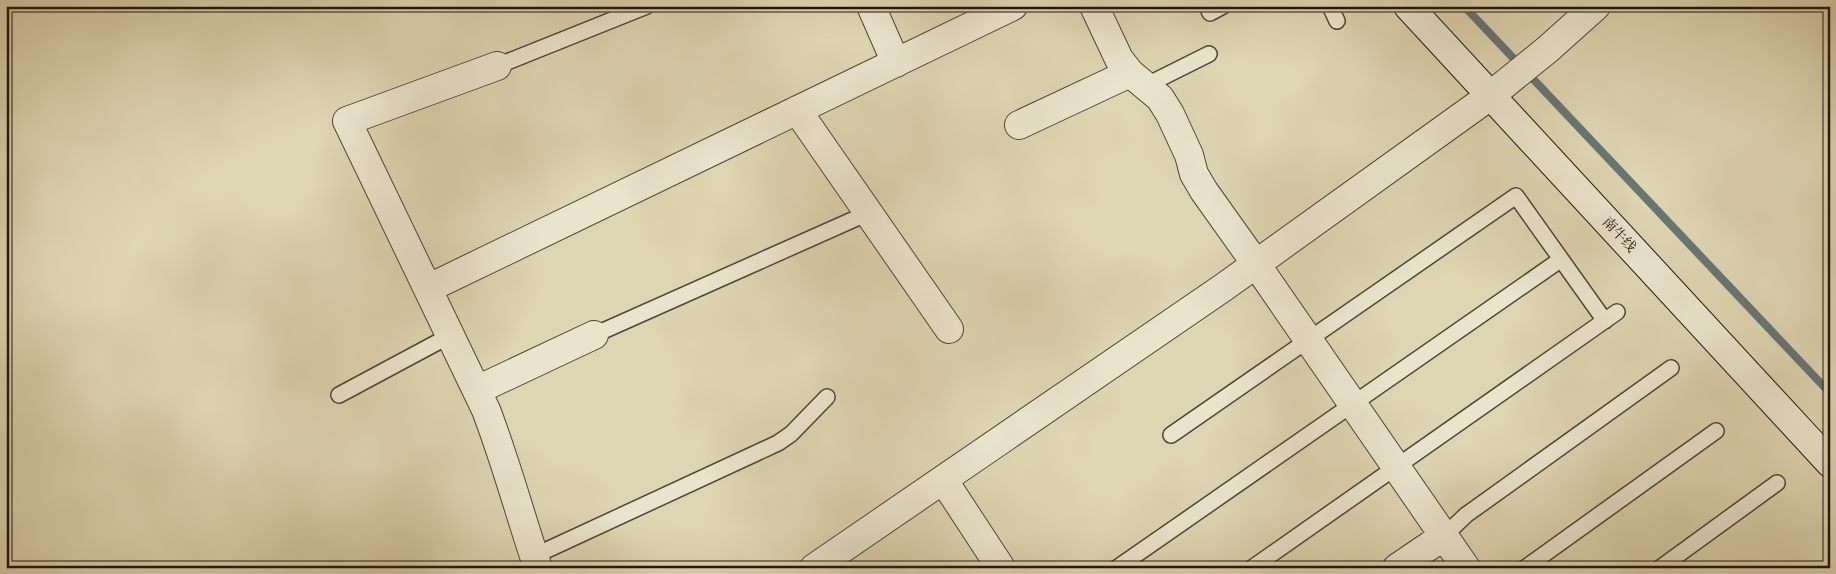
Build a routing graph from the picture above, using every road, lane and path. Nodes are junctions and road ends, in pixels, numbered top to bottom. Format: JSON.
{"nodes":[{"id":1,"x":648,"y":6,"type":"edge"},
{"id":2,"x":871,"y":6,"type":"edge"},
{"id":3,"x":1014,"y":6,"type":"edge"},
{"id":4,"x":1094,"y":6,"type":"edge"},
{"id":5,"x":1207,"y":6,"type":"edge"},
{"id":6,"x":1223,"y":6,"type":"edge"},
{"id":7,"x":1330,"y":6,"type":"edge"},
{"id":8,"x":1408,"y":6,"type":"edge"},
{"id":9,"x":1596,"y":6,"type":"edge"},
{"id":10,"x":1337,"y":21,"type":"dead end"},
{"id":11,"x":1209,"y":54,"type":"dead end"},
{"id":12,"x":896,"y":63,"type":"junction"},
{"id":13,"x":497,"y":66,"type":"joint"},
{"id":14,"x":1138,"y":80,"type":"junction"},
{"id":15,"x":1500,"y":88,"type":"junction"},
{"id":16,"x":797,"y":110,"type":"junction"},
{"id":17,"x":1019,"y":125,"type":"dead end"},
{"id":18,"x":868,"y":213,"type":"junction"},
{"id":19,"x":1560,"y":260,"type":"junction"},
{"id":20,"x":1256,"y":264,"type":"junction"},
{"id":21,"x":429,"y":288,"type":"junction"},
{"id":22,"x":949,"y":329,"type":"dead end"},
{"id":23,"x":451,"y":335,"type":"junction"},
{"id":24,"x":594,"y":335,"type":"joint"},
{"id":25,"x":1308,"y":339,"type":"junction"},
{"id":26,"x":1671,"y":368,"type":"dead end"},
{"id":27,"x":477,"y":390,"type":"junction"},
{"id":28,"x":339,"y":396,"type":"dead end"},
{"id":29,"x":827,"y":398,"type":"dead end"},
{"id":30,"x":1353,"y":404,"type":"junction"},
{"id":31,"x":1716,"y":431,"type":"dead end"},
{"id":32,"x":1171,"y":435,"type":"dead end"},
{"id":33,"x":1830,"y":464,"type":"edge"},
{"id":34,"x":1396,"y":466,"type":"junction"},
{"id":35,"x":944,"y":480,"type":"junction"},
{"id":36,"x":1777,"y":483,"type":"dead end"},
{"id":37,"x":1444,"y":536,"type":"junction"},
{"id":38,"x":536,"y":562,"type":"edge"},
{"id":39,"x":814,"y":568,"type":"edge"},
{"id":40,"x":1001,"y":568,"type":"edge"},
{"id":41,"x":1117,"y":568,"type":"edge"},
{"id":42,"x":1252,"y":568,"type":"edge"},
{"id":43,"x":1398,"y":568,"type":"edge"},
{"id":44,"x":1466,"y":568,"type":"edge"},
{"id":45,"x":1525,"y":568,"type":"edge"},
{"id":46,"x":1660,"y":568,"type":"edge"}],
"edges":[{"from":1,"to":13,"type":"lane"},
{"from":2,"to":12,"type":"street"},
{"from":3,"to":12,"type":"street"},
{"from":4,"to":14,"type":"street"},
{"from":5,"to":6,"type":"lane"},
{"from":7,"to":10,"type":"lane"},
{"from":8,"to":15,"type":"street","name":"南牛线"},
{"from":9,"to":15,"type":"street"},
{"from":11,"to":14,"type":"lane"},
{"from":12,"to":16,"type":"street"},
{"from":13,"to":21,"type":"street"},
{"from":14,"to":17,"type":"street"},
{"from":14,"to":20,"type":"street"},
{"from":15,"to":20,"type":"street"},
{"from":15,"to":33,"type":"street","name":"南牛线"},
{"from":16,"to":18,"type":"street"},
{"from":16,"to":21,"type":"street"},
{"from":18,"to":22,"type":"street"},
{"from":18,"to":24,"type":"lane"},
{"from":19,"to":25,"type":"lane"},
{"from":19,"to":30,"type":"lane"},
{"from":19,"to":34,"type":"lane"},
{"from":20,"to":25,"type":"street"},
{"from":20,"to":35,"type":"street"},
{"from":21,"to":23,"type":"street"},
{"from":23,"to":27,"type":"street"},
{"from":23,"to":28,"type":"lane"},
{"from":24,"to":27,"type":"street"},
{"from":25,"to":30,"type":"street"},
{"from":25,"to":32,"type":"lane"},
{"from":26,"to":37,"type":"lane"},
{"from":27,"to":38,"type":"street"},
{"from":29,"to":38,"type":"lane"},
{"from":30,"to":34,"type":"street"},
{"from":30,"to":41,"type":"lane"},
{"from":31,"to":45,"type":"lane"},
{"from":34,"to":37,"type":"street"},
{"from":34,"to":42,"type":"lane"},
{"from":35,"to":39,"type":"street"},
{"from":35,"to":40,"type":"street"},
{"from":36,"to":46,"type":"lane"},
{"from":37,"to":43,"type":"street"},
{"from":37,"to":44,"type":"street"}]}
